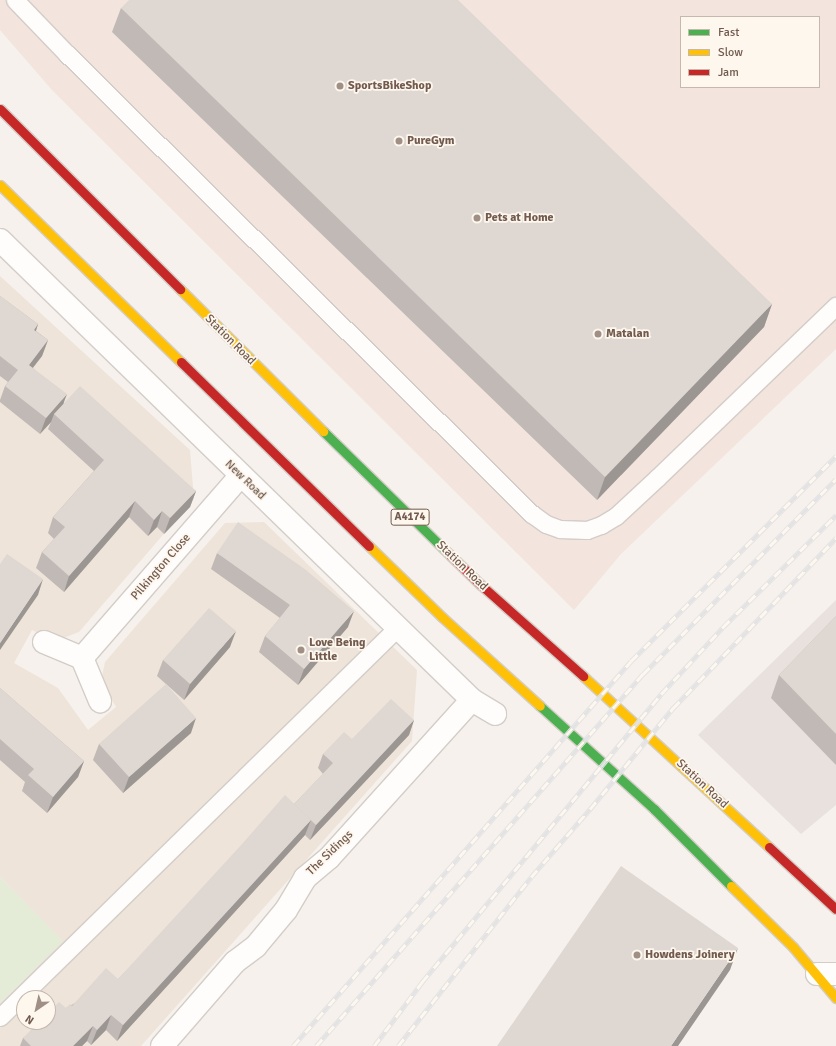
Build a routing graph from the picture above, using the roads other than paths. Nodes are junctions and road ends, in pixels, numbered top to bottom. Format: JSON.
{"nodes":[{"id":1,"x":15,"y":0,"type":"edge"},
{"id":2,"x":0,"y":108,"type":"edge"},
{"id":3,"x":0,"y":185,"type":"edge"},
{"id":4,"x":0,"y":240,"type":"edge"},
{"id":5,"x":836,"y":306,"type":"edge"},
{"id":6,"x":240,"y":476,"type":"junction"},
{"id":7,"x":398,"y":627,"type":"junction"},
{"id":8,"x":44,"y":642,"type":"dead end"},
{"id":9,"x":82,"y":658,"type":"junction"},
{"id":10,"x":472,"y":700,"type":"junction"},
{"id":11,"x":100,"y":701,"type":"dead end"},
{"id":12,"x":495,"y":714,"type":"dead end"},
{"id":13,"x":836,"y":909,"type":"edge"},
{"id":14,"x":826,"y":974,"type":"edge"},
{"id":15,"x":836,"y":998,"type":"edge"},
{"id":16,"x":0,"y":1017,"type":"edge"},
{"id":17,"x":162,"y":1046,"type":"edge"}],
"edges":[{"from":1,"to":5,"type":"lane"},
{"from":2,"to":13,"type":"main road","name":"Station Road","number":"A4174"},
{"from":3,"to":14,"type":"main road"},
{"from":4,"to":6,"type":"street","name":"New Road"},
{"from":6,"to":7,"type":"street","name":"New Road"},
{"from":6,"to":9,"type":"street","name":"Pilkington Close"},
{"from":7,"to":10,"type":"street","name":"New Road"},
{"from":7,"to":16,"type":"lane"},
{"from":8,"to":9,"type":"street"},
{"from":9,"to":11,"type":"street"},
{"from":10,"to":12,"type":"street","name":"New Road"},
{"from":10,"to":17,"type":"street","name":"The Sidings"},
{"from":14,"to":15,"type":"main road"}]}
